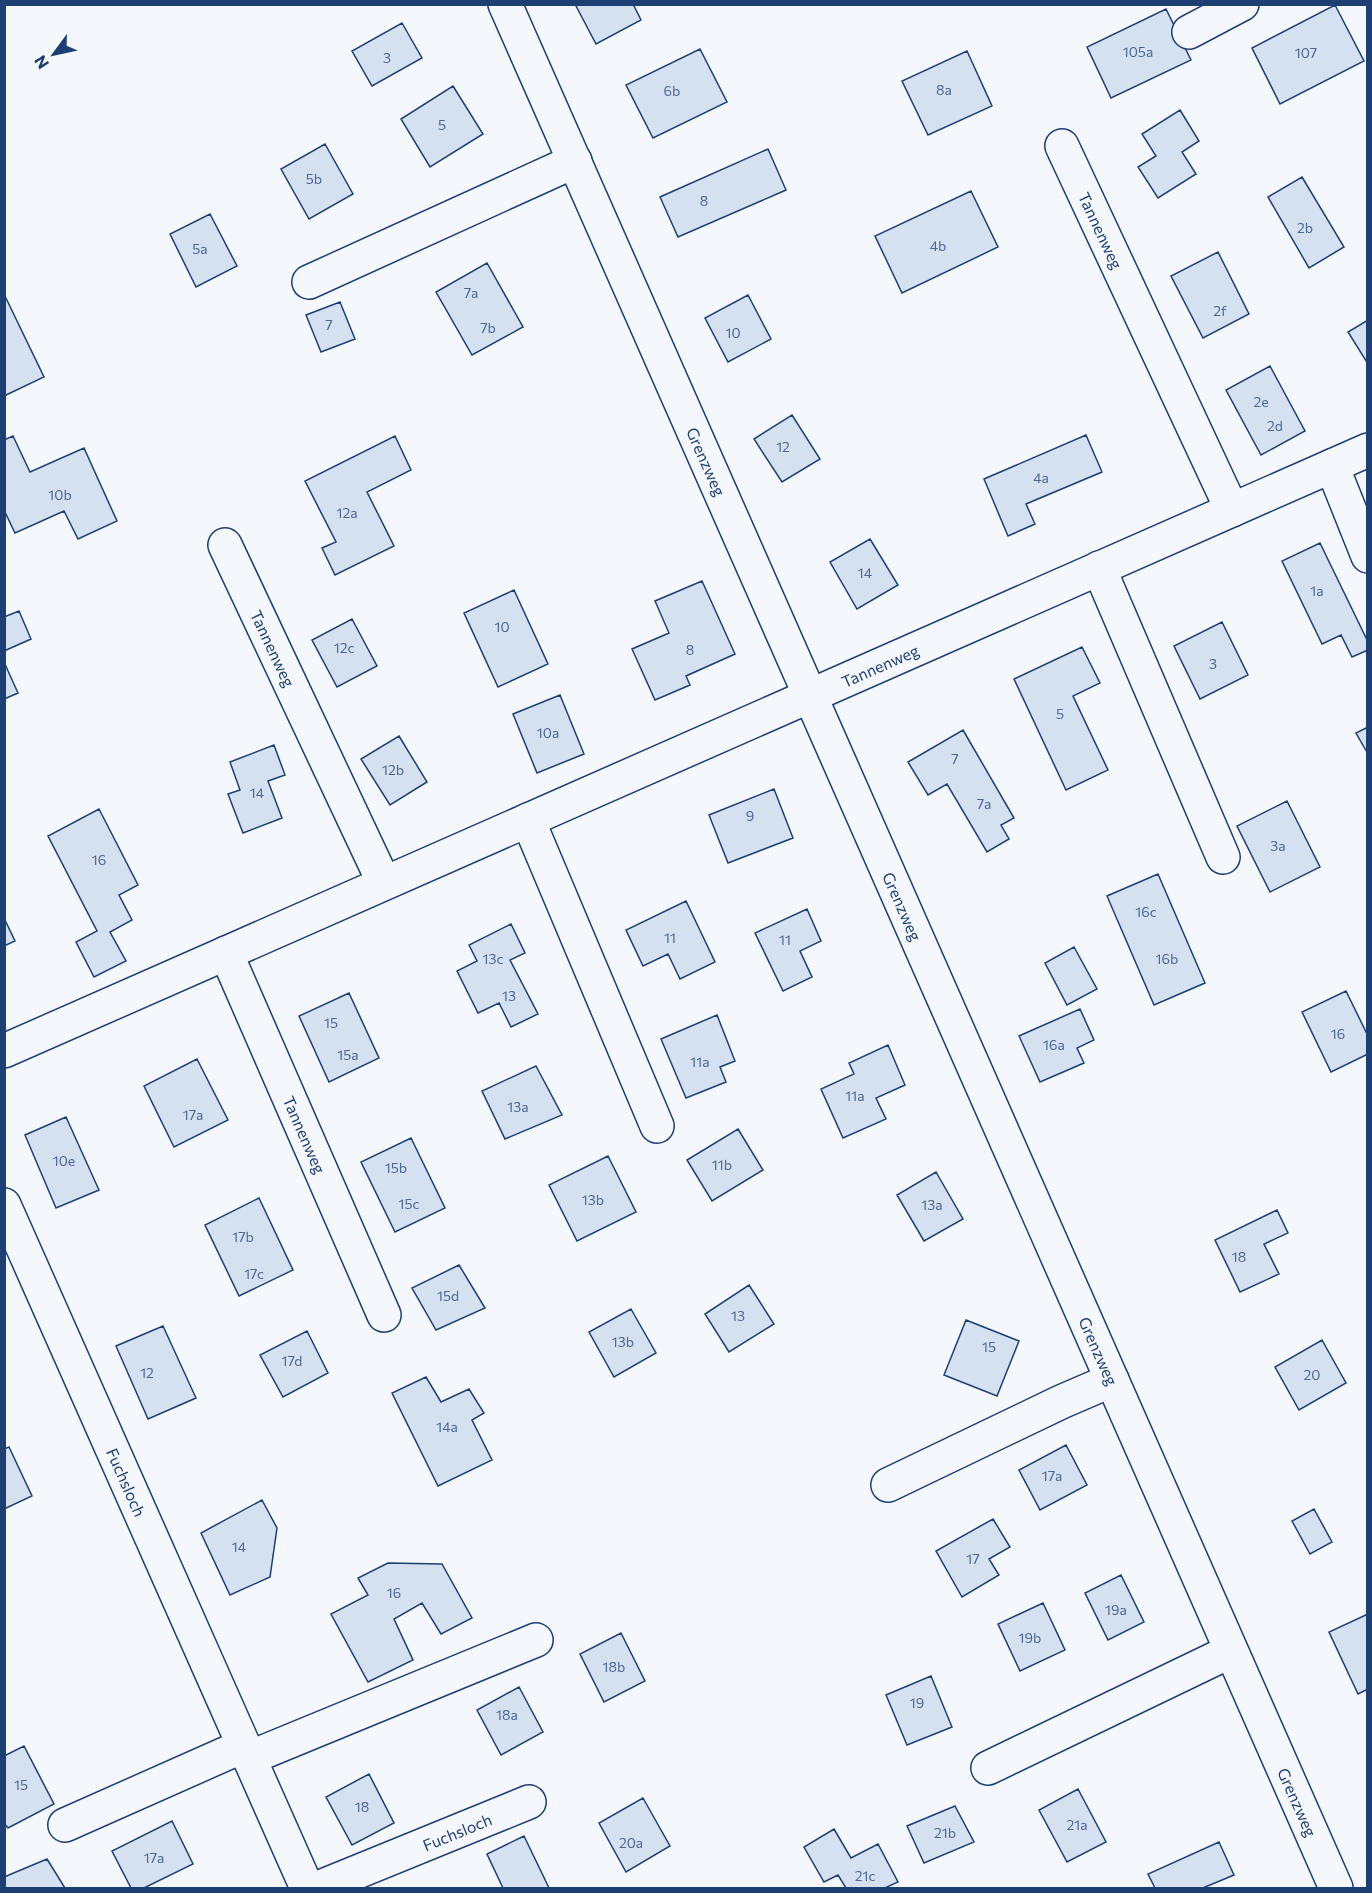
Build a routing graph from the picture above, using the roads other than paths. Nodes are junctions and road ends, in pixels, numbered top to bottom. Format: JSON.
{"nodes":[{"id":1,"x":505,"y":4,"type":"edge"},
{"id":2,"x":1242,"y":4,"type":"edge"},
{"id":3,"x":1189,"y":32,"type":"dead end"},
{"id":4,"x":1062,"y":146,"type":"dead end"},
{"id":5,"x":575,"y":160,"type":"junction"},
{"id":6,"x":309,"y":282,"type":"dead end"},
{"id":7,"x":1368,"y":450,"type":"edge"},
{"id":8,"x":1332,"y":466,"type":"junction"},
{"id":9,"x":1232,"y":510,"type":"junction"},
{"id":10,"x":225,"y":544,"type":"dead end"},
{"id":11,"x":1368,"y":556,"type":"edge"},
{"id":12,"x":1099,"y":568,"type":"junction"},
{"id":13,"x":811,"y":695,"type":"junction"},
{"id":14,"x":528,"y":820,"type":"junction"},
{"id":15,"x":1223,"y":856,"type":"dead end"},
{"id":16,"x":384,"y":883,"type":"junction"},
{"id":17,"x":226,"y":953,"type":"junction"},
{"id":18,"x":4,"y":1051,"type":"edge"},
{"id":19,"x":657,"y":1126,"type":"dead end"},
{"id":20,"x":4,"y":1205,"type":"edge"},
{"id":21,"x":384,"y":1314,"type":"dead end"},
{"id":22,"x":1112,"y":1380,"type":"junction"},
{"id":23,"x":888,"y":1485,"type":"dead end"},
{"id":24,"x":536,"y":1640,"type":"dead end"},
{"id":25,"x":1231,"y":1651,"type":"junction"},
{"id":26,"x":246,"y":1752,"type":"junction"},
{"id":27,"x":988,"y":1768,"type":"dead end"},
{"id":28,"x":529,"y":1802,"type":"dead end"},
{"id":29,"x":65,"y":1825,"type":"dead end"},
{"id":30,"x":307,"y":1888,"type":"edge"},
{"id":31,"x":318,"y":1888,"type":"edge"},
{"id":32,"x":1336,"y":1888,"type":"edge"}],
"edges":[{"from":1,"to":5,"type":"street","name":"Grenzweg"},
{"from":2,"to":3,"type":"street"},
{"from":4,"to":9,"type":"street","name":"Tannenweg"},
{"from":5,"to":6,"type":"street"},
{"from":5,"to":13,"type":"street","name":"Grenzweg"},
{"from":7,"to":8,"type":"street","name":"Tannenweg"},
{"from":8,"to":9,"type":"street","name":"Tannenweg"},
{"from":8,"to":11,"type":"street"},
{"from":9,"to":12,"type":"street","name":"Tannenweg"},
{"from":10,"to":16,"type":"street","name":"Tannenweg"},
{"from":12,"to":13,"type":"street","name":"Tannenweg"},
{"from":12,"to":15,"type":"street"},
{"from":13,"to":14,"type":"street","name":"Tannenweg"},
{"from":13,"to":22,"type":"street","name":"Grenzweg"},
{"from":14,"to":16,"type":"street","name":"Tannenweg"},
{"from":14,"to":19,"type":"street"},
{"from":16,"to":17,"type":"street","name":"Tannenweg"},
{"from":17,"to":18,"type":"street","name":"Tannenweg"},
{"from":17,"to":21,"type":"street","name":"Tannenweg"},
{"from":20,"to":26,"type":"street","name":"Fuchsloch"},
{"from":22,"to":23,"type":"street"},
{"from":22,"to":25,"type":"street","name":"Grenzweg"},
{"from":24,"to":26,"type":"street"},
{"from":25,"to":27,"type":"street"},
{"from":25,"to":32,"type":"street","name":"Grenzweg"},
{"from":26,"to":29,"type":"street"},
{"from":26,"to":30,"type":"street","name":"Fuchsloch"},
{"from":28,"to":31,"type":"street","name":"Fuchsloch"}]}
